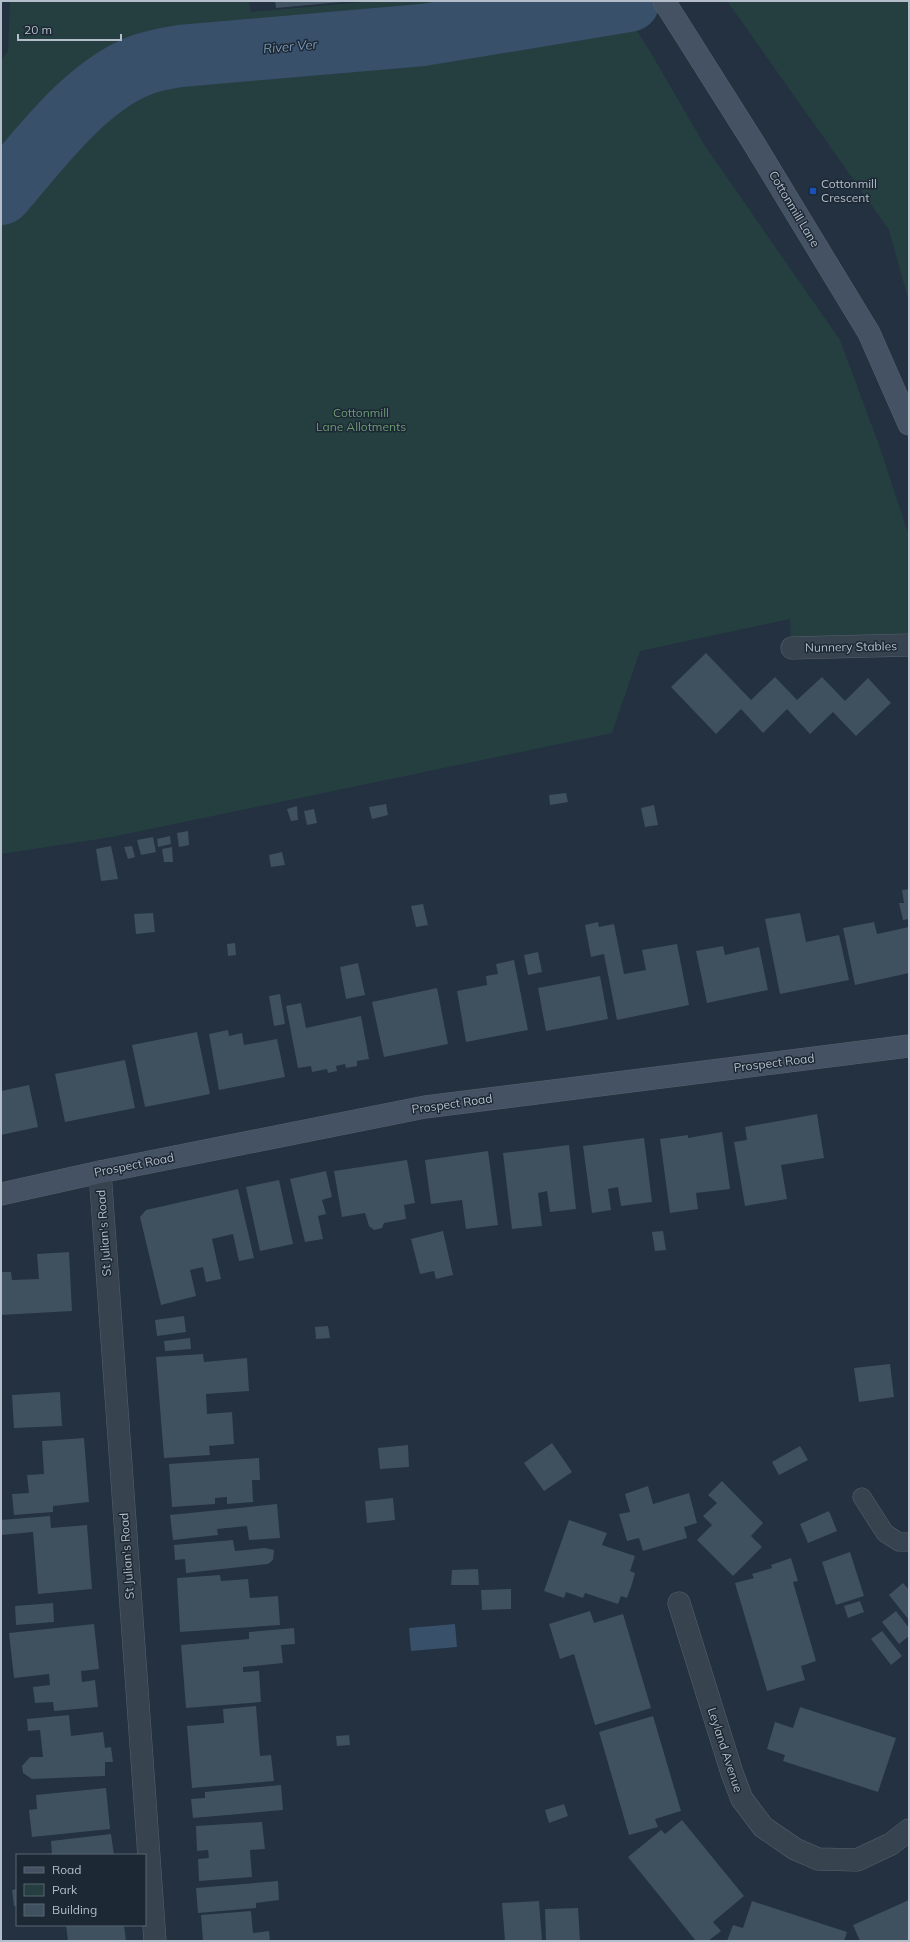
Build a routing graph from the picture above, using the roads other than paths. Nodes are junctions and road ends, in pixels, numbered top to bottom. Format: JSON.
{"nodes":[{"id":1,"x":668,"y":7,"type":"edge"},
{"id":2,"x":909,"y":424,"type":"edge"},
{"id":3,"x":909,"y":645,"type":"edge"},
{"id":4,"x":792,"y":648,"type":"dead end"},
{"id":5,"x":909,"y":1046,"type":"edge"},
{"id":6,"x":100,"y":1172,"type":"junction"},
{"id":7,"x":1,"y":1194,"type":"edge"},
{"id":8,"x":862,"y":1497,"type":"dead end"},
{"id":9,"x":909,"y":1542,"type":"edge"},
{"id":10,"x":679,"y":1603,"type":"dead end"},
{"id":11,"x":909,"y":1830,"type":"edge"},
{"id":12,"x":155,"y":1941,"type":"edge"}],
"edges":[{"from":1,"to":2,"type":"street","name":"Cottonmill Lane"},
{"from":3,"to":4,"type":"street","name":"Nunnery Stables"},
{"from":5,"to":6,"type":"street","name":"Prospect Road"},
{"from":6,"to":7,"type":"street","name":"Prospect Road"},
{"from":6,"to":12,"type":"street","name":"St Julian's Road"},
{"from":8,"to":9,"type":"lane"},
{"from":10,"to":11,"type":"street","name":"Leyland Avenue"}]}
